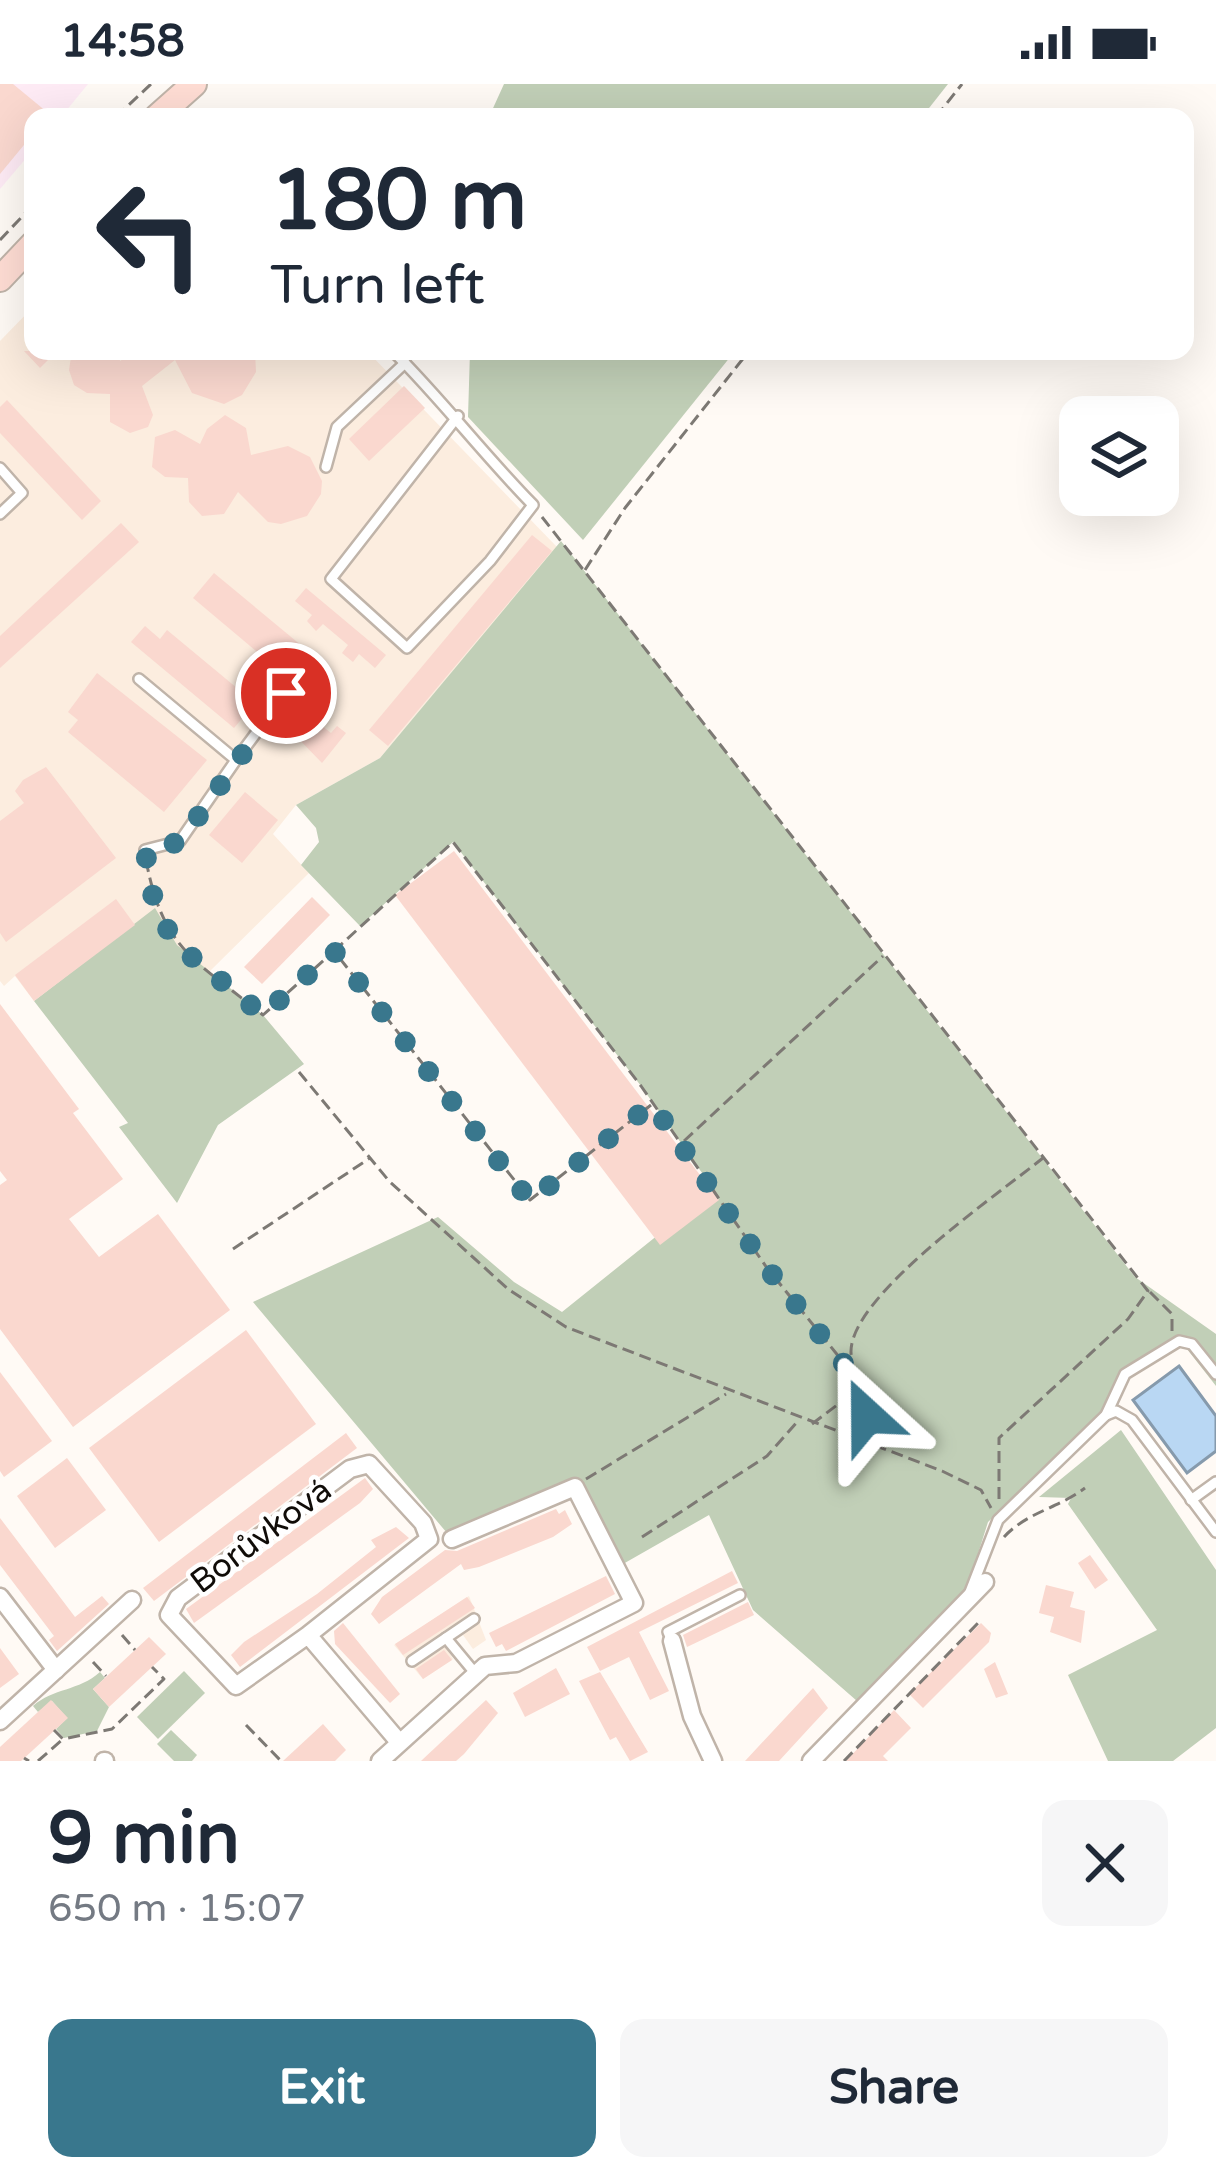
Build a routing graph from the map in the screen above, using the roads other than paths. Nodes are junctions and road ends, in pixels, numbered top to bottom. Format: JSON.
{"nodes":[{"id":1,"x":194,"y":84,"type":"edge"},
{"id":2,"x":168,"y":108,"type":"edge"},
{"id":3,"x":24,"y":254,"type":"edge"},
{"id":4,"x":0,"y":279,"type":"edge"},
{"id":5,"x":402,"y":360,"type":"edge"},
{"id":6,"x":405,"y":363,"type":"junction"},
{"id":7,"x":458,"y":416,"type":"junction"},
{"id":8,"x":326,"y":467,"type":"dead end"},
{"id":9,"x":0,"y":468,"type":"edge"},
{"id":10,"x":0,"y":514,"type":"edge"},
{"id":11,"x":310,"y":660,"type":"dead end"},
{"id":12,"x":139,"y":679,"type":"dead end"},
{"id":13,"x":236,"y":760,"type":"junction"},
{"id":14,"x":145,"y":850,"type":"road end"},
{"id":15,"x":1216,"y":1374,"type":"edge"},
{"id":16,"x":1106,"y":1415,"type":"junction"},
{"id":17,"x":1216,"y":1482,"type":"edge"},
{"id":18,"x":1191,"y":1500,"type":"junction"},
{"id":19,"x":1216,"y":1532,"type":"edge"},
{"id":20,"x":452,"y":1539,"type":"dead end"},
{"id":21,"x":986,"y":1582,"type":"dead end"},
{"id":22,"x":740,"y":1594,"type":"dead end"},
{"id":23,"x":0,"y":1597,"type":"edge"},
{"id":24,"x":132,"y":1600,"type":"dead end"},
{"id":25,"x":967,"y":1601,"type":"junction"},
{"id":26,"x":474,"y":1619,"type":"dead end"},
{"id":27,"x":308,"y":1635,"type":"junction"},
{"id":28,"x":446,"y":1638,"type":"junction"},
{"id":29,"x":672,"y":1641,"type":"joint"},
{"id":30,"x":412,"y":1661,"type":"dead end"},
{"id":31,"x":56,"y":1670,"type":"junction"},
{"id":32,"x":480,"y":1670,"type":"junction"},
{"id":33,"x":0,"y":1721,"type":"edge"},
{"id":34,"x":399,"y":1742,"type":"junction"},
{"id":35,"x":380,"y":1761,"type":"edge"},
{"id":36,"x":713,"y":1761,"type":"edge"},
{"id":37,"x":811,"y":1761,"type":"edge"}],
"edges":[{"from":1,"to":2,"type":"street"},
{"from":3,"to":4,"type":"street"},
{"from":5,"to":6,"type":"lane"},
{"from":6,"to":7,"type":"lane"},
{"from":6,"to":8,"type":"lane"},
{"from":7,"to":7,"type":"lane"},
{"from":9,"to":10,"type":"lane"},
{"from":11,"to":13,"type":"lane"},
{"from":12,"to":13,"type":"lane"},
{"from":13,"to":14,"type":"lane"},
{"from":15,"to":16,"type":"lane"},
{"from":16,"to":18,"type":"lane"},
{"from":16,"to":25,"type":"lane"},
{"from":17,"to":18,"type":"lane"},
{"from":18,"to":19,"type":"lane"},
{"from":20,"to":32,"type":"street"},
{"from":21,"to":25,"type":"street"},
{"from":22,"to":29,"type":"lane"},
{"from":23,"to":31,"type":"street"},
{"from":24,"to":31,"type":"street"},
{"from":25,"to":37,"type":"street"},
{"from":26,"to":28,"type":"lane"},
{"from":27,"to":27,"type":"street","name":"Borůvková"},
{"from":27,"to":34,"type":"street"},
{"from":28,"to":30,"type":"lane"},
{"from":28,"to":32,"type":"lane"},
{"from":29,"to":36,"type":"street"},
{"from":31,"to":33,"type":"street"},
{"from":32,"to":34,"type":"street"},
{"from":34,"to":35,"type":"street"}]}
